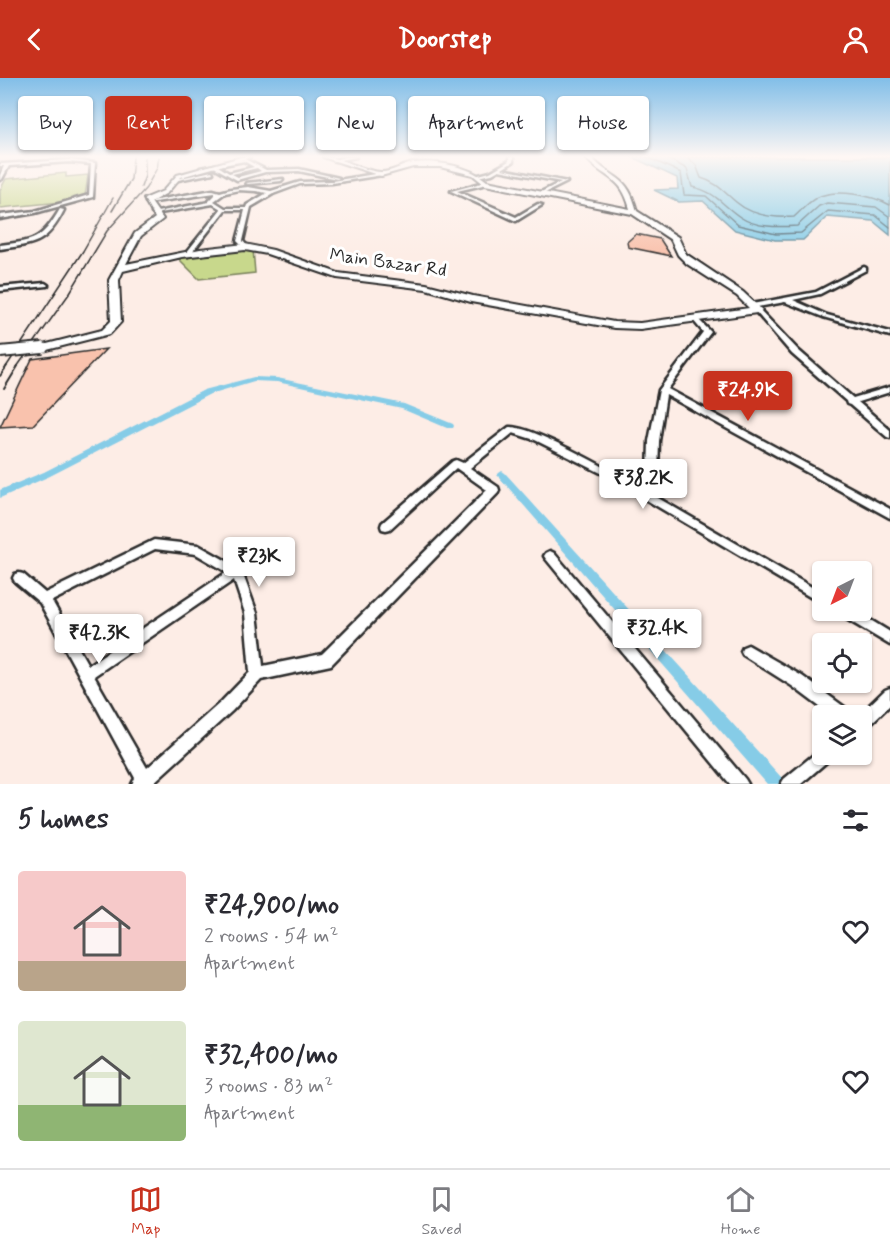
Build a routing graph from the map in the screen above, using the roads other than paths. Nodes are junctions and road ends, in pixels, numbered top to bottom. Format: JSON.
{"nodes":[{"id":1,"x":91,"y":190,"type":"edge"},
{"id":2,"x":167,"y":190,"type":"edge"},
{"id":3,"x":231,"y":190,"type":"edge"},
{"id":4,"x":262,"y":190,"type":"edge"},
{"id":5,"x":279,"y":190,"type":"edge"},
{"id":6,"x":460,"y":190,"type":"edge"},
{"id":7,"x":525,"y":190,"type":"edge"},
{"id":8,"x":549,"y":190,"type":"edge"},
{"id":9,"x":626,"y":190,"type":"edge"},
{"id":10,"x":271,"y":193,"type":"junction"},
{"id":11,"x":543,"y":193,"type":"junction"},
{"id":12,"x":217,"y":194,"type":"junction"},
{"id":13,"x":81,"y":199,"type":"junction"},
{"id":14,"x":148,"y":202,"type":"junction"},
{"id":15,"x":212,"y":203,"type":"junction"},
{"id":16,"x":540,"y":205,"type":"dead end"},
{"id":17,"x":224,"y":209,"type":"junction"},
{"id":18,"x":248,"y":209,"type":"junction"},
{"id":19,"x":62,"y":210,"type":"junction"},
{"id":20,"x":35,"y":212,"type":"junction"},
{"id":21,"x":634,"y":212,"type":"junction"},
{"id":22,"x":154,"y":213,"type":"junction"},
{"id":23,"x":0,"y":217,"type":"edge"},
{"id":24,"x":0,"y":247,"type":"edge"},
{"id":25,"x":245,"y":247,"type":"junction"},
{"id":26,"x":188,"y":254,"type":"junction"},
{"id":27,"x":864,"y":268,"type":"dead end"},
{"id":28,"x":119,"y":269,"type":"junction"},
{"id":29,"x":45,"y":285,"type":"dead end"},
{"id":30,"x":0,"y":289,"type":"edge"},
{"id":31,"x":786,"y":300,"type":"junction"},
{"id":32,"x":754,"y":308,"type":"junction"},
{"id":33,"x":695,"y":319,"type":"junction"},
{"id":34,"x":890,"y":334,"type":"edge"},
{"id":35,"x":0,"y":352,"type":"edge"},
{"id":36,"x":890,"y":389,"type":"edge"},
{"id":37,"x":663,"y":390,"type":"junction"},
{"id":38,"x":850,"y":402,"type":"junction"},
{"id":39,"x":890,"y":435,"type":"edge"},
{"id":40,"x":463,"y":468,"type":"junction"},
{"id":41,"x":639,"y":492,"type":"junction"},
{"id":42,"x":890,"y":514,"type":"edge"},
{"id":43,"x":386,"y":526,"type":"dead end"},
{"id":44,"x":550,"y":556,"type":"dead end"},
{"id":45,"x":237,"y":572,"type":"junction"},
{"id":46,"x":19,"y":578,"type":"dead end"},
{"id":47,"x":812,"y":593,"type":"edge"},
{"id":48,"x":44,"y":599,"type":"junction"},
{"id":49,"x":860,"y":621,"type":"edge"},
{"id":50,"x":890,"y":639,"type":"edge"},
{"id":51,"x":748,"y":651,"type":"dead end"},
{"id":52,"x":86,"y":674,"type":"junction"},
{"id":53,"x":257,"y":674,"type":"junction"},
{"id":54,"x":890,"y":695,"type":"edge"},
{"id":55,"x":830,"y":705,"type":"edge"},
{"id":56,"x":872,"y":712,"type":"edge"},
{"id":57,"x":812,"y":765,"type":"edge"},
{"id":58,"x":142,"y":782,"type":"edge"},
{"id":59,"x":740,"y":784,"type":"edge"},
{"id":60,"x":789,"y":784,"type":"edge"}],
"edges":[{"from":1,"to":13,"type":"street"},
{"from":2,"to":14,"type":"main road"},
{"from":3,"to":12,"type":"street"},
{"from":4,"to":10,"type":"street"},
{"from":5,"to":10,"type":"street"},
{"from":6,"to":16,"type":"street"},
{"from":7,"to":11,"type":"main road"},
{"from":8,"to":11,"type":"street"},
{"from":9,"to":21,"type":"main road"},
{"from":10,"to":18,"type":"street"},
{"from":11,"to":21,"type":"main road"},
{"from":12,"to":14,"type":"street"},
{"from":12,"to":15,"type":"street"},
{"from":13,"to":19,"type":"street"},
{"from":13,"to":20,"type":"street"},
{"from":14,"to":22,"type":"main road"},
{"from":15,"to":17,"type":"street"},
{"from":15,"to":22,"type":"street"},
{"from":17,"to":18,"type":"street"},
{"from":17,"to":26,"type":"street"},
{"from":18,"to":25,"type":"street"},
{"from":19,"to":20,"type":"street"},
{"from":19,"to":24,"type":"street"},
{"from":20,"to":23,"type":"street"},
{"from":21,"to":32,"type":"main road"},
{"from":22,"to":28,"type":"main road"},
{"from":25,"to":26,"type":"main road","name":"Main Bazar Rd"},
{"from":25,"to":33,"type":"main road","name":"Main Bazar Rd"},
{"from":26,"to":28,"type":"main road","name":"Main Bazar Rd"},
{"from":27,"to":31,"type":"street"},
{"from":28,"to":35,"type":"main road","bridge":true},
{"from":29,"to":30,"type":"street"},
{"from":31,"to":32,"type":"street"},
{"from":31,"to":34,"type":"street"},
{"from":32,"to":33,"type":"main road","name":"Main Bazar Rd"},
{"from":32,"to":38,"type":"street"},
{"from":33,"to":37,"type":"street"},
{"from":36,"to":38,"type":"street"},
{"from":37,"to":41,"type":"street"},
{"from":37,"to":42,"type":"street"},
{"from":38,"to":39,"type":"street"},
{"from":40,"to":41,"type":"street"},
{"from":40,"to":43,"type":"street"},
{"from":40,"to":53,"type":"street"},
{"from":41,"to":47,"type":"street"},
{"from":44,"to":59,"type":"street"},
{"from":45,"to":48,"type":"street"},
{"from":45,"to":52,"type":"street"},
{"from":45,"to":53,"type":"street"},
{"from":46,"to":48,"type":"street"},
{"from":48,"to":52,"type":"street"},
{"from":49,"to":50,"type":"street"},
{"from":51,"to":55,"type":"street"},
{"from":52,"to":58,"type":"street"},
{"from":53,"to":58,"type":"street"},
{"from":54,"to":56,"type":"street"},
{"from":57,"to":60,"type":"street"}]}
